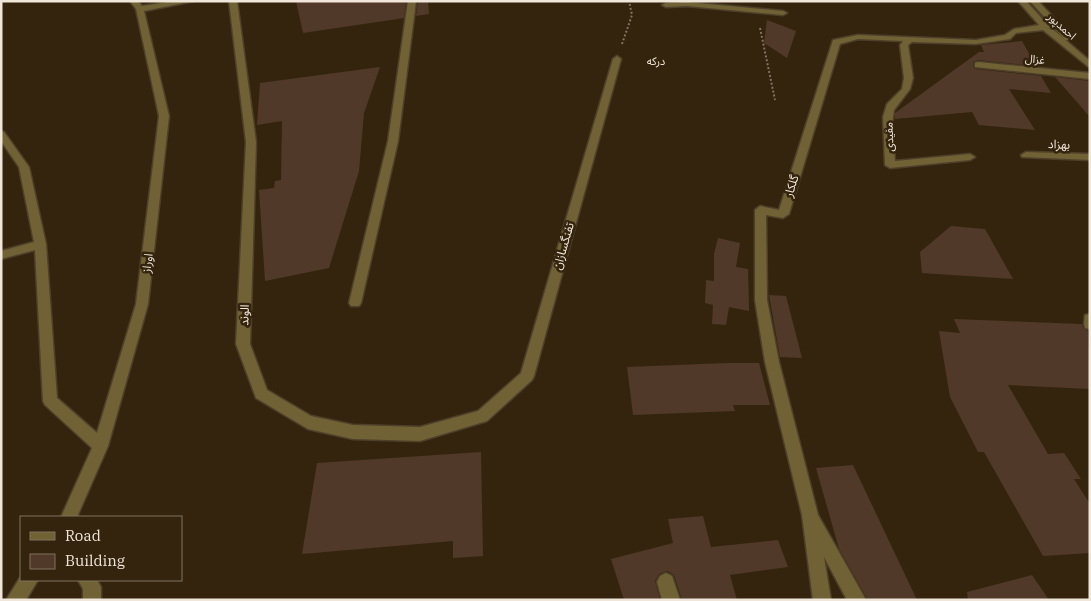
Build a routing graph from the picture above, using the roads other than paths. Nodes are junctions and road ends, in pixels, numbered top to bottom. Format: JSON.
{"nodes":[{"id":1,"x":190,"y":1,"type":"edge"},
{"id":2,"x":233,"y":1,"type":"edge"},
{"id":3,"x":412,"y":1,"type":"edge"},
{"id":4,"x":1022,"y":1,"type":"edge"},
{"id":5,"x":1034,"y":1,"type":"edge"},
{"id":6,"x":137,"y":5,"type":"edge"},
{"id":7,"x":666,"y":5,"type":"dead end"},
{"id":8,"x":783,"y":12,"type":"road end"},
{"id":9,"x":1045,"y":28,"type":"junction"},
{"id":10,"x":910,"y":39,"type":"junction"},
{"id":11,"x":1090,"y":55,"type":"edge"},
{"id":12,"x":617,"y":59,"type":"road end"},
{"id":13,"x":978,"y":65,"type":"dead end"},
{"id":14,"x":1090,"y":66,"type":"edge"},
{"id":15,"x":1090,"y":76,"type":"edge"},
{"id":16,"x":1,"y":134,"type":"edge"},
{"id":17,"x":1026,"y":155,"type":"dead end"},
{"id":18,"x":970,"y":157,"type":"dead end"},
{"id":19,"x":1090,"y":157,"type":"edge"},
{"id":20,"x":40,"y":244,"type":"junction"},
{"id":21,"x":1,"y":255,"type":"edge"},
{"id":22,"x":355,"y":303,"type":"dead end"},
{"id":23,"x":1090,"y":319,"type":"edge"},
{"id":24,"x":1090,"y":324,"type":"edge"},
{"id":25,"x":482,"y":416,"type":"joint"},
{"id":26,"x":101,"y":446,"type":"junction"},
{"id":27,"x":810,"y":514,"type":"junction"},
{"id":28,"x":69,"y":516,"type":"edge"},
{"id":29,"x":28,"y":581,"type":"edge"},
{"id":30,"x":88,"y":581,"type":"edge"},
{"id":31,"x":666,"y":582,"type":"dead end"},
{"id":32,"x":15,"y":600,"type":"edge"},
{"id":33,"x":92,"y":600,"type":"edge"},
{"id":34,"x":671,"y":600,"type":"edge"},
{"id":35,"x":822,"y":600,"type":"edge"},
{"id":36,"x":857,"y":600,"type":"edge"}],
"edges":[{"from":1,"to":6,"type":"street"},
{"from":2,"to":25,"type":"street","name":"الوند"},
{"from":3,"to":22,"type":"street"},
{"from":4,"to":9,"type":"street","name":"احمدپور"},
{"from":5,"to":11,"type":"street","name":"احمدپور"},
{"from":6,"to":26,"type":"street","name":"اوراز"},
{"from":7,"to":8,"type":"street"},
{"from":9,"to":10,"type":"street","name":"گلکار"},
{"from":9,"to":14,"type":"street","name":"احمدپور"},
{"from":10,"to":18,"type":"street","name":"مفیدی"},
{"from":10,"to":27,"type":"street","name":"گلکار"},
{"from":12,"to":25,"type":"street","name":"تفنگسازان"},
{"from":13,"to":15,"type":"street","name":"غزال"},
{"from":16,"to":20,"type":"street"},
{"from":17,"to":19,"type":"street","name":"بهزاد"},
{"from":20,"to":21,"type":"street"},
{"from":20,"to":26,"type":"street"},
{"from":23,"to":24,"type":"street"},
{"from":26,"to":28,"type":"street","name":"اوراز"},
{"from":27,"to":35,"type":"street"},
{"from":27,"to":36,"type":"street"},
{"from":29,"to":32,"type":"street"},
{"from":30,"to":33,"type":"street"},
{"from":31,"to":34,"type":"street"}]}
